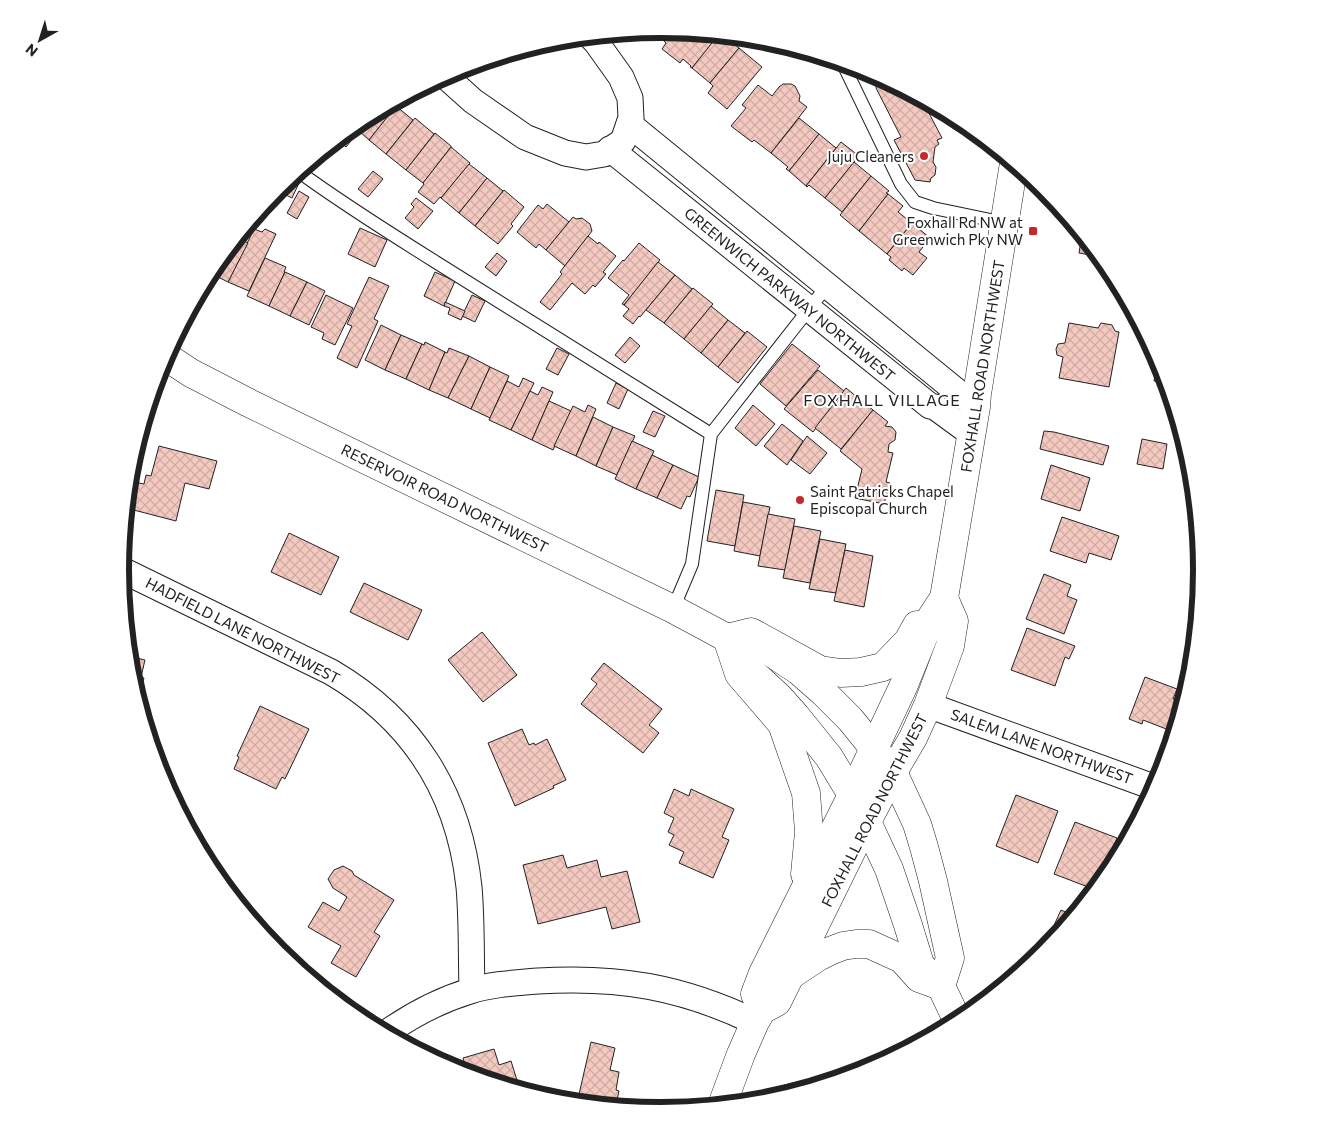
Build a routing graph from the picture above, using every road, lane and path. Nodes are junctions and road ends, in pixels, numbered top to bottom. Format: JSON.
{"nodes":[{"id":1,"x":596,"y":42,"type":"edge"},
{"id":2,"x":846,"y":71,"type":"edge"},
{"id":3,"x":451,"y":81,"type":"edge"},
{"id":4,"x":629,"y":124,"type":"junction"},
{"id":5,"x":610,"y":149,"type":"junction"},
{"id":6,"x":1013,"y":170,"type":"edge"},
{"id":7,"x":304,"y":176,"type":"edge"},
{"id":8,"x":1005,"y":223,"type":"junction"},
{"id":9,"x":827,"y":286,"type":"junction"},
{"id":10,"x":809,"y":309,"type":"junction"},
{"id":11,"x":172,"y":360,"type":"edge"},
{"id":12,"x":976,"y":407,"type":"junction"},
{"id":13,"x":710,"y":434,"type":"junction"},
{"id":14,"x":972,"y":434,"type":"junction"},
{"id":15,"x":129,"y":573,"type":"edge"},
{"id":16,"x":944,"y":598,"type":"junction"},
{"id":17,"x":673,"y":609,"type":"junction"},
{"id":18,"x":727,"y":638,"type":"junction"},
{"id":19,"x":928,"y":705,"type":"junction"},
{"id":20,"x":874,"y":748,"type":"junction"},
{"id":21,"x":893,"y":772,"type":"junction"},
{"id":22,"x":1148,"y":785,"type":"edge"},
{"id":23,"x":852,"y":795,"type":"junction"},
{"id":24,"x":867,"y":822,"type":"junction"},
{"id":25,"x":803,"y":891,"type":"junction"},
{"id":26,"x":790,"y":976,"type":"junction"},
{"id":27,"x":941,"y":986,"type":"junction"},
{"id":28,"x":472,"y":990,"type":"junction"},
{"id":29,"x":954,"y":1015,"type":"edge"},
{"id":30,"x":759,"y":1016,"type":"junction"},
{"id":31,"x":392,"y":1029,"type":"edge"},
{"id":32,"x":724,"y":1099,"type":"edge"}],
"edges":[{"from":1,"to":4,"type":"street"},
{"from":2,"to":8,"type":"lane"},
{"from":3,"to":5,"type":"street"},
{"from":4,"to":5,"type":"street"},
{"from":4,"to":9,"type":"street","name":"GREENWICH PARKWAY NORTHWEST"},
{"from":5,"to":10,"type":"street","name":"GREENWICH PARKWAY NORTHWEST"},
{"from":6,"to":8,"type":"main road","name":"FOXHALL ROAD NORTHWEST"},
{"from":7,"to":13,"type":"lane"},
{"from":8,"to":12,"type":"main road","name":"FOXHALL ROAD NORTHWEST"},
{"from":9,"to":10,"type":"lane"},
{"from":9,"to":12,"type":"street","name":"GREENWICH PARKWAY NORTHWEST"},
{"from":10,"to":13,"type":"lane"},
{"from":10,"to":14,"type":"street","name":"GREENWICH PARKWAY NORTHWEST"},
{"from":11,"to":17,"type":"main road","name":"RESERVOIR ROAD NORTHWEST"},
{"from":12,"to":14,"type":"main road","name":"FOXHALL ROAD NORTHWEST"},
{"from":13,"to":17,"type":"lane"},
{"from":14,"to":16,"type":"main road","name":"FOXHALL ROAD NORTHWEST"},
{"from":15,"to":28,"type":"street","name":"HADFIELD LANE NORTHWEST"},
{"from":16,"to":18,"type":"main road"},
{"from":16,"to":19,"type":"main road","name":"FOXHALL ROAD NORTHWEST"},
{"from":16,"to":20,"type":"main road","name":"FOXHALL ROAD NORTHWEST"},
{"from":17,"to":18,"type":"main road","name":"RESERVOIR ROAD NORTHWEST"},
{"from":18,"to":20,"type":"main road","name":"RESERVOIR ROAD NORTHWEST"},
{"from":18,"to":23,"type":"main road","name":"RESERVOIR ROAD NORTHWEST"},
{"from":18,"to":25,"type":"main road"},
{"from":19,"to":21,"type":"main road","name":"FOXHALL ROAD NORTHWEST"},
{"from":19,"to":22,"type":"street","name":"SALEM LANE NORTHWEST"},
{"from":20,"to":21,"type":"main road","name":"RESERVOIR ROAD NORTHWEST"},
{"from":20,"to":23,"type":"main road","name":"FOXHALL ROAD NORTHWEST"},
{"from":21,"to":24,"type":"main road","name":"FOXHALL ROAD NORTHWEST"},
{"from":21,"to":27,"type":"main road","name":"RESERVOIR ROAD NORTHWEST"},
{"from":23,"to":24,"type":"main road","name":"RESERVOIR ROAD NORTHWEST"},
{"from":23,"to":25,"type":"main road","name":"FOXHALL ROAD NORTHWEST"},
{"from":24,"to":26,"type":"main road","name":"FOXHALL ROAD NORTHWEST"},
{"from":24,"to":27,"type":"main road","name":"RESERVOIR ROAD NORTHWEST"},
{"from":25,"to":30,"type":"main road","name":"FOXHALL ROAD NORTHWEST"},
{"from":26,"to":27,"type":"main road"},
{"from":26,"to":30,"type":"main road","name":"FOXHALL ROAD NORTHWEST"},
{"from":27,"to":29,"type":"main road","name":"RESERVOIR ROAD NORTHWEST"},
{"from":28,"to":30,"type":"street"},
{"from":28,"to":31,"type":"street"},
{"from":30,"to":32,"type":"main road","name":"FOXHALL ROAD NORTHWEST"}]}
